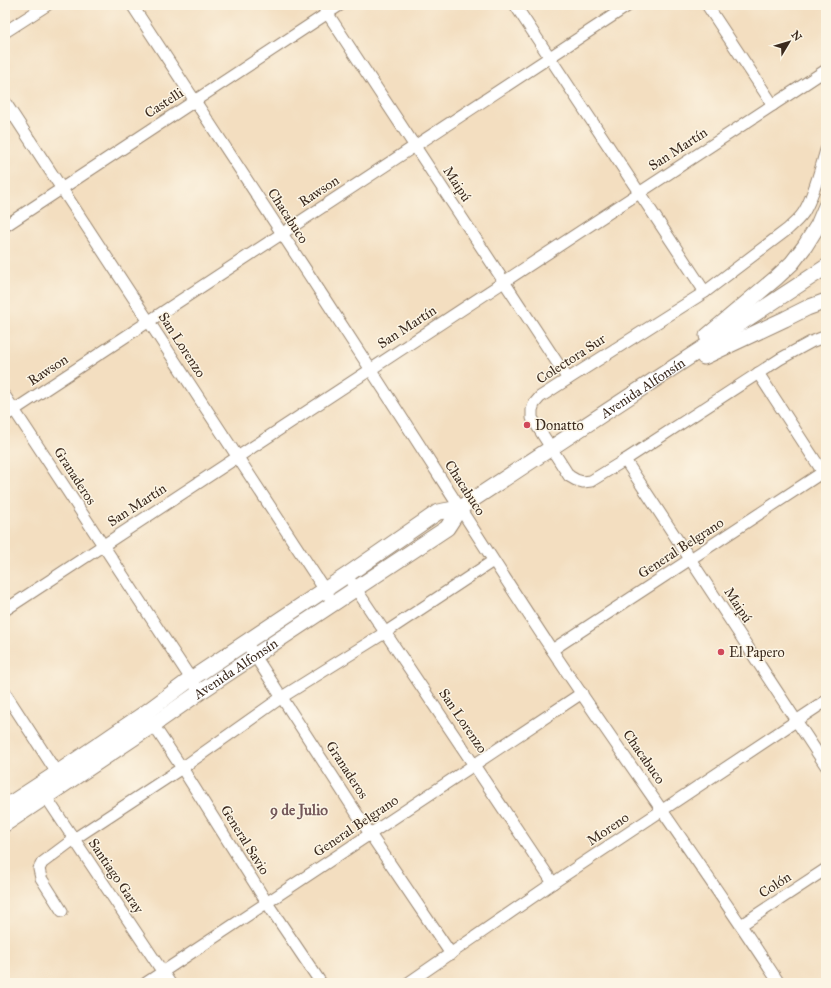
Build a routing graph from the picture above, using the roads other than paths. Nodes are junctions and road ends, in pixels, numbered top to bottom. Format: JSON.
{"nodes":[{"id":1,"x":47,"y":5,"type":"edge"},
{"id":2,"x":132,"y":5,"type":"edge"},
{"id":3,"x":340,"y":5,"type":"edge"},
{"id":4,"x":515,"y":5,"type":"edge"},
{"id":5,"x":629,"y":5,"type":"edge"},
{"id":6,"x":707,"y":5,"type":"edge"},
{"id":7,"x":325,"y":9,"type":"edge"},
{"id":8,"x":5,"y":32,"type":"edge"},
{"id":9,"x":550,"y":57,"type":"junction"},
{"id":10,"x":826,"y":70,"type":"edge"},
{"id":11,"x":195,"y":101,"type":"junction"},
{"id":12,"x":5,"y":102,"type":"edge"},
{"id":13,"x":773,"y":104,"type":"junction"},
{"id":14,"x":415,"y":146,"type":"junction"},
{"id":15,"x":826,"y":150,"type":"edge"},
{"id":16,"x":62,"y":188,"type":"junction"},
{"id":17,"x":639,"y":193,"type":"junction"},
{"id":18,"x":826,"y":206,"type":"edge"},
{"id":19,"x":5,"y":226,"type":"edge"},
{"id":20,"x":282,"y":234,"type":"junction"},
{"id":21,"x":826,"y":267,"type":"edge"},
{"id":22,"x":504,"y":282,"type":"junction"},
{"id":23,"x":705,"y":292,"type":"junction"},
{"id":24,"x":826,"y":301,"type":"edge"},
{"id":25,"x":149,"y":321,"type":"junction"},
{"id":26,"x":826,"y":336,"type":"edge"},
{"id":27,"x":370,"y":369,"type":"junction"},
{"id":28,"x":758,"y":373,"type":"junction"},
{"id":29,"x":568,"y":379,"type":"junction"},
{"id":30,"x":656,"y":380,"type":"junction"},
{"id":31,"x":5,"y":396,"type":"edge"},
{"id":32,"x":10,"y":413,"type":"edge"},
{"id":33,"x":551,"y":449,"type":"junction"},
{"id":34,"x":238,"y":457,"type":"junction"},
{"id":35,"x":625,"y":460,"type":"junction"},
{"id":36,"x":825,"y":473,"type":"edge"},
{"id":37,"x":460,"y":508,"type":"junction"},
{"id":38,"x":103,"y":546,"type":"junction"},
{"id":39,"x":690,"y":560,"type":"junction"},
{"id":40,"x":494,"y":561,"type":"junction"},
{"id":41,"x":347,"y":575,"type":"junction"},
{"id":42,"x":324,"y":589,"type":"junction"},
{"id":43,"x":356,"y":589,"type":"junction"},
{"id":44,"x":334,"y":604,"type":"junction"},
{"id":45,"x":5,"y":610,"type":"edge"},
{"id":46,"x":386,"y":632,"type":"junction"},
{"id":47,"x":246,"y":642,"type":"junction"},
{"id":48,"x":552,"y":650,"type":"junction"},
{"id":49,"x":255,"y":656,"type":"junction"},
{"id":50,"x":191,"y":679,"type":"junction"},
{"id":51,"x":200,"y":692,"type":"junction"},
{"id":52,"x":5,"y":693,"type":"edge"},
{"id":53,"x":582,"y":693,"type":"junction"},
{"id":54,"x":282,"y":697,"type":"junction"},
{"id":55,"x":826,"y":701,"type":"edge"},
{"id":56,"x":144,"y":713,"type":"junction"},
{"id":57,"x":796,"y":721,"type":"junction"},
{"id":58,"x":153,"y":725,"type":"junction"},
{"id":59,"x":474,"y":765,"type":"junction"},
{"id":60,"x":826,"y":766,"type":"edge"},
{"id":61,"x":182,"y":768,"type":"junction"},
{"id":62,"x":57,"y":773,"type":"junction"},
{"id":63,"x":42,"y":791,"type":"junction"},
{"id":64,"x":5,"y":807,"type":"edge"},
{"id":65,"x":662,"y":810,"type":"junction"},
{"id":66,"x":5,"y":824,"type":"edge"},
{"id":67,"x":370,"y":834,"type":"junction"},
{"id":68,"x":74,"y":839,"type":"junction"},
{"id":69,"x":826,"y":869,"type":"edge"},
{"id":70,"x":553,"y":884,"type":"junction"},
{"id":71,"x":267,"y":903,"type":"junction"},
{"id":72,"x":62,"y":911,"type":"dead end"},
{"id":73,"x":741,"y":925,"type":"junction"},
{"id":74,"x":451,"y":954,"type":"junction"},
{"id":75,"x":162,"y":972,"type":"junction"},
{"id":76,"x":146,"y":983,"type":"edge"},
{"id":77,"x":170,"y":983,"type":"edge"},
{"id":78,"x":320,"y":983,"type":"edge"},
{"id":79,"x":408,"y":983,"type":"edge"},
{"id":80,"x":779,"y":983,"type":"edge"}],
"edges":[{"from":1,"to":8,"type":"street"},
{"from":2,"to":11,"type":"street","name":"Chacabuco"},
{"from":3,"to":7,"type":"street","name":"Castelli"},
{"from":4,"to":9,"type":"street"},
{"from":5,"to":9,"type":"street","name":"Rawson"},
{"from":6,"to":13,"type":"street"},
{"from":7,"to":11,"type":"street","name":"Castelli"},
{"from":7,"to":14,"type":"street","name":"Maipú"},
{"from":9,"to":14,"type":"street","name":"Rawson"},
{"from":9,"to":17,"type":"street"},
{"from":10,"to":13,"type":"street","name":"San Martín"},
{"from":11,"to":16,"type":"street","name":"Castelli"},
{"from":11,"to":20,"type":"street","name":"Chacabuco"},
{"from":12,"to":16,"type":"street","name":"San Lorenzo"},
{"from":13,"to":17,"type":"street","name":"San Martín"},
{"from":14,"to":20,"type":"street","name":"Rawson"},
{"from":14,"to":22,"type":"street","name":"Maipú"},
{"from":15,"to":23,"type":"street","name":"Colectora Sur"},
{"from":16,"to":19,"type":"street","name":"Castelli"},
{"from":16,"to":25,"type":"street","name":"San Lorenzo"},
{"from":17,"to":22,"type":"street","name":"San Martín"},
{"from":17,"to":23,"type":"street"},
{"from":18,"to":30,"type":"main road"},
{"from":20,"to":25,"type":"street","name":"Rawson"},
{"from":20,"to":27,"type":"street","name":"Chacabuco"},
{"from":21,"to":30,"type":"main road","name":"Avenida Alfonsín"},
{"from":22,"to":27,"type":"street","name":"San Martín"},
{"from":22,"to":29,"type":"street","name":"Maipú"},
{"from":23,"to":29,"type":"street","name":"Colectora Sur"},
{"from":24,"to":30,"type":"main road"},
{"from":25,"to":32,"type":"street","name":"Rawson"},
{"from":25,"to":34,"type":"street","name":"San Lorenzo"},
{"from":26,"to":28,"type":"street","name":"Colectora Sur"},
{"from":27,"to":34,"type":"street","name":"San Martín"},
{"from":27,"to":37,"type":"street","name":"Chacabuco"},
{"from":28,"to":35,"type":"street","name":"Colectora Sur"},
{"from":28,"to":36,"type":"street"},
{"from":29,"to":33,"type":"street","name":"Colectora Sur"},
{"from":30,"to":33,"type":"main road","name":"Avenida Alfonsín"},
{"from":31,"to":32,"type":"street","name":"Granaderos"},
{"from":32,"to":38,"type":"street","name":"Granaderos"},
{"from":33,"to":35,"type":"street","name":"Colectora Sur"},
{"from":33,"to":37,"type":"main road","name":"Avenida Alfonsín"},
{"from":34,"to":38,"type":"street","name":"San Martín"},
{"from":34,"to":42,"type":"street","name":"San Lorenzo"},
{"from":35,"to":39,"type":"street","name":"Maipú"},
{"from":36,"to":39,"type":"street","name":"General Belgrano"},
{"from":37,"to":40,"type":"street","name":"Chacabuco"},
{"from":37,"to":41,"type":"main road","name":"Avenida Alfonsín"},
{"from":37,"to":43,"type":"main road","name":"Avenida Alfonsín"},
{"from":38,"to":45,"type":"street","name":"San Martín"},
{"from":38,"to":50,"type":"street","name":"Granaderos"},
{"from":39,"to":48,"type":"street","name":"General Belgrano"},
{"from":39,"to":57,"type":"street","name":"Maipú"},
{"from":40,"to":46,"type":"street"},
{"from":40,"to":48,"type":"street","name":"Chacabuco"},
{"from":41,"to":42,"type":"main road","name":"Avenida Alfonsín"},
{"from":41,"to":43,"type":"street","name":"San Lorenzo"},
{"from":42,"to":44,"type":"street","name":"San Lorenzo"},
{"from":42,"to":47,"type":"main road","name":"Avenida Alfonsín"},
{"from":43,"to":44,"type":"main road","name":"Avenida Alfonsín"},
{"from":43,"to":46,"type":"street","name":"San Lorenzo"},
{"from":44,"to":49,"type":"main road","name":"Avenida Alfonsín"},
{"from":46,"to":54,"type":"street"},
{"from":46,"to":59,"type":"street","name":"San Lorenzo"},
{"from":47,"to":49,"type":"street","name":"Granaderos"},
{"from":47,"to":50,"type":"main road","name":"Avenida Alfonsín"},
{"from":48,"to":53,"type":"street","name":"Chacabuco"},
{"from":49,"to":51,"type":"main road","name":"Avenida Alfonsín"},
{"from":49,"to":54,"type":"street","name":"Granaderos"},
{"from":50,"to":51,"type":"street","name":"Granaderos"},
{"from":50,"to":56,"type":"main road","name":"Avenida Alfonsín"},
{"from":51,"to":58,"type":"main road","name":"Avenida Alfonsín"},
{"from":52,"to":62,"type":"street"},
{"from":53,"to":59,"type":"street","name":"General Belgrano"},
{"from":53,"to":65,"type":"street","name":"Chacabuco"},
{"from":54,"to":61,"type":"street"},
{"from":54,"to":67,"type":"street","name":"Granaderos"},
{"from":55,"to":57,"type":"street","name":"Moreno"},
{"from":56,"to":58,"type":"street","name":"General Savio"},
{"from":56,"to":62,"type":"main road","name":"Avenida Alfonsín"},
{"from":57,"to":60,"type":"street","name":"Maipú"},
{"from":57,"to":65,"type":"street","name":"Moreno"},
{"from":58,"to":61,"type":"street","name":"General Savio"},
{"from":58,"to":63,"type":"main road","name":"Avenida Alfonsín"},
{"from":59,"to":67,"type":"street","name":"General Belgrano"},
{"from":59,"to":70,"type":"street","name":"San Lorenzo"},
{"from":61,"to":68,"type":"street"},
{"from":61,"to":71,"type":"street","name":"General Savio"},
{"from":62,"to":63,"type":"main road","name":"Avenida Alfonsín"},
{"from":63,"to":64,"type":"main road","name":"Avenida Alfonsín"},
{"from":63,"to":66,"type":"main road","name":"Avenida Alfonsín"},
{"from":63,"to":68,"type":"street","name":"Santiago Garay"},
{"from":65,"to":70,"type":"street","name":"Moreno"},
{"from":65,"to":73,"type":"street","name":"Chacabuco"},
{"from":67,"to":71,"type":"street","name":"General Belgrano"},
{"from":67,"to":74,"type":"street","name":"Granaderos"},
{"from":68,"to":72,"type":"street"},
{"from":68,"to":75,"type":"street","name":"Santiago Garay"},
{"from":69,"to":73,"type":"street","name":"Colón"},
{"from":70,"to":74,"type":"street","name":"Moreno"},
{"from":71,"to":75,"type":"street","name":"General Belgrano"},
{"from":71,"to":78,"type":"street","name":"General Savio"},
{"from":73,"to":80,"type":"street","name":"Chacabuco"},
{"from":74,"to":79,"type":"street","name":"Moreno"},
{"from":75,"to":76,"type":"street","name":"General Belgrano"},
{"from":75,"to":77,"type":"street","name":"Santiago Garay"}]}
